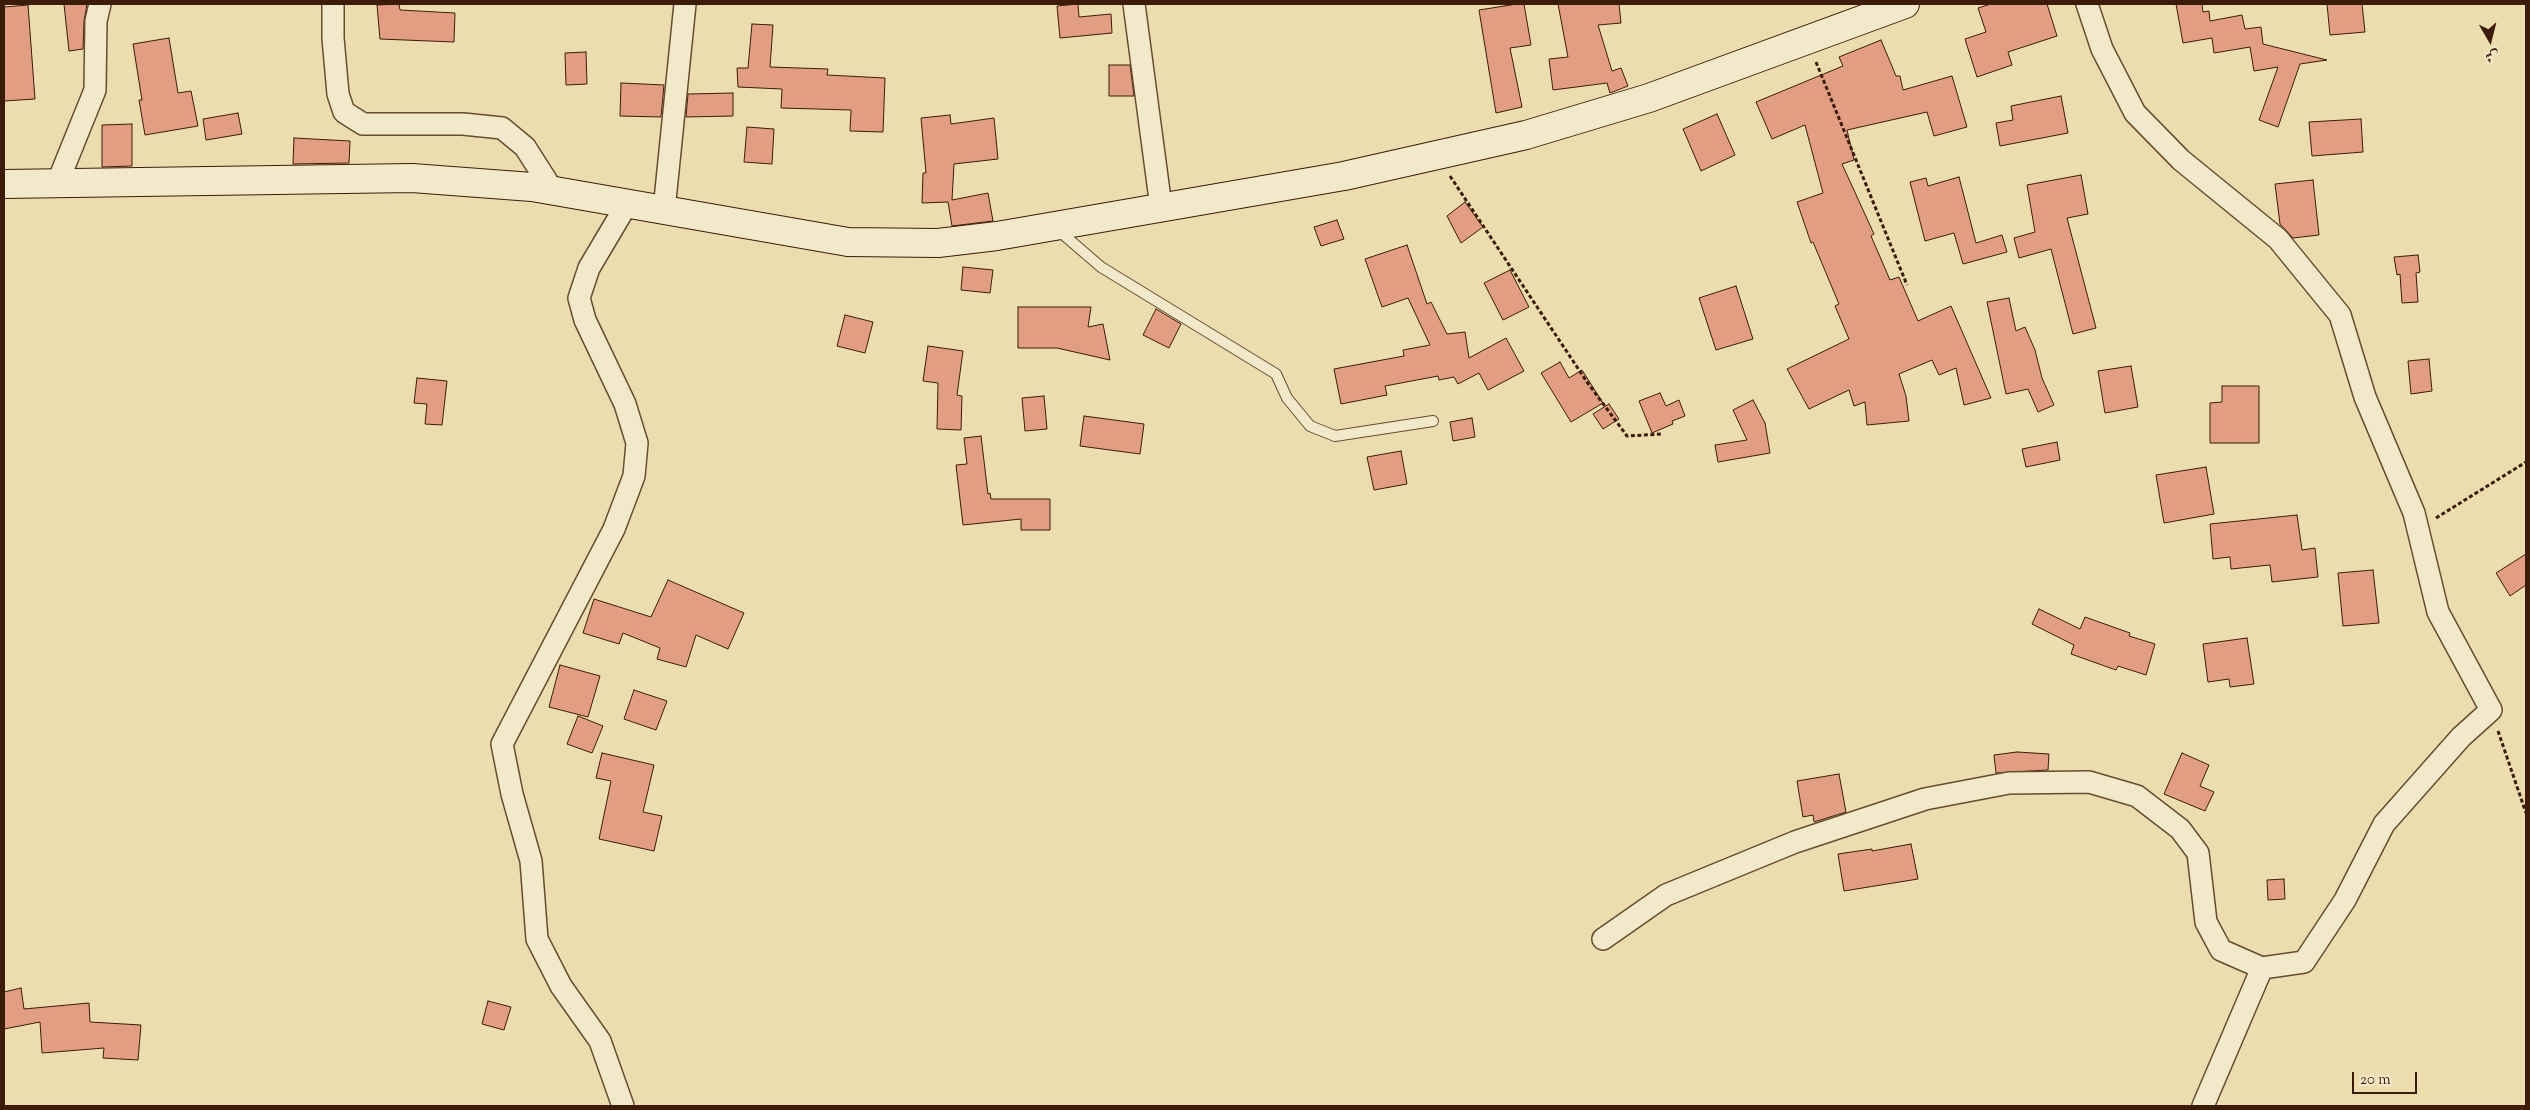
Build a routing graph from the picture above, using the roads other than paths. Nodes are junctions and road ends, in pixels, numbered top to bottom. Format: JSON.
{"nodes":[{"id":1,"x":100,"y":4,"type":"edge"},
{"id":2,"x":334,"y":4,"type":"edge"},
{"id":3,"x":685,"y":4,"type":"edge"},
{"id":4,"x":1134,"y":4,"type":"edge"},
{"id":5,"x":1905,"y":4,"type":"edge"},
{"id":6,"x":2087,"y":4,"type":"edge"},
{"id":7,"x":4,"y":184,"type":"edge"},
{"id":8,"x":57,"y":184,"type":"junction"},
{"id":9,"x":553,"y":191,"type":"junction"},
{"id":10,"x":627,"y":204,"type":"junction"},
{"id":11,"x":1161,"y":208,"type":"junction"},
{"id":12,"x":664,"y":210,"type":"junction"},
{"id":13,"x":1054,"y":226,"type":"junction"},
{"id":14,"x":1433,"y":421,"type":"dead end"},
{"id":15,"x":1603,"y":940,"type":"dead end"},
{"id":16,"x":2262,"y":968,"type":"junction"},
{"id":17,"x":623,"y":1106,"type":"edge"},
{"id":18,"x":2203,"y":1106,"type":"edge"}],
"edges":[{"from":1,"to":8,"type":"street"},
{"from":2,"to":9,"type":"street"},
{"from":3,"to":12,"type":"street"},
{"from":4,"to":11,"type":"street"},
{"from":5,"to":11,"type":"main road"},
{"from":6,"to":16,"type":"street"},
{"from":7,"to":8,"type":"main road"},
{"from":8,"to":9,"type":"main road"},
{"from":9,"to":10,"type":"main road"},
{"from":10,"to":12,"type":"main road"},
{"from":10,"to":17,"type":"street"},
{"from":11,"to":13,"type":"main road"},
{"from":12,"to":13,"type":"main road"},
{"from":13,"to":14,"type":"lane"},
{"from":15,"to":16,"type":"street"},
{"from":16,"to":18,"type":"street"}]}
